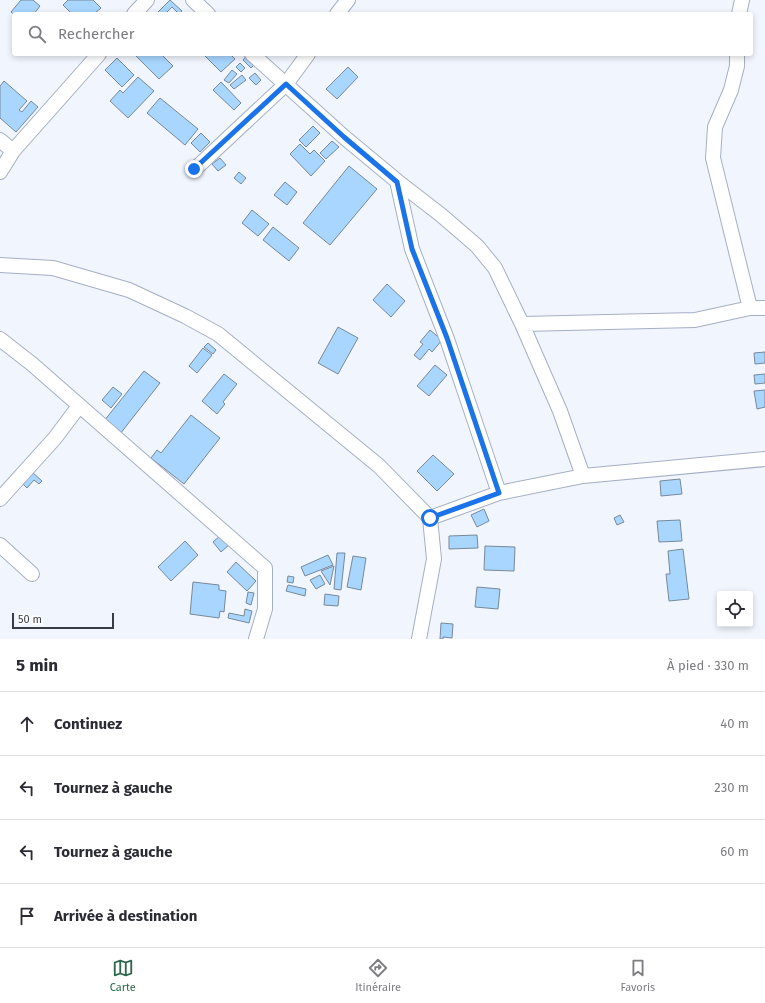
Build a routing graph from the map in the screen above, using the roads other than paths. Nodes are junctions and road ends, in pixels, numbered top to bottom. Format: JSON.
{"nodes":[{"id":1,"x":147,"y":0,"type":"edge"},
{"id":2,"x":193,"y":0,"type":"edge"},
{"id":3,"x":348,"y":0,"type":"edge"},
{"id":4,"x":742,"y":0,"type":"edge"},
{"id":5,"x":136,"y":12,"type":"edge"},
{"id":6,"x":206,"y":12,"type":"edge"},
{"id":7,"x":339,"y":12,"type":"edge"},
{"id":8,"x":739,"y":12,"type":"edge"},
{"id":9,"x":97,"y":56,"type":"edge"},
{"id":10,"x":254,"y":56,"type":"edge"},
{"id":11,"x":307,"y":56,"type":"edge"},
{"id":12,"x":737,"y":56,"type":"edge"},
{"id":13,"x":286,"y":84,"type":"junction"},
{"id":14,"x":0,"y":140,"type":"edge"},
{"id":15,"x":13,"y":151,"type":"junction"},
{"id":16,"x":194,"y":169,"type":"dead end"},
{"id":17,"x":0,"y":172,"type":"edge"},
{"id":18,"x":397,"y":182,"type":"junction"},
{"id":19,"x":0,"y":265,"type":"edge"},
{"id":20,"x":750,"y":308,"type":"junction"},
{"id":21,"x":765,"y":308,"type":"edge"},
{"id":22,"x":522,"y":324,"type":"junction"},
{"id":23,"x":0,"y":339,"type":"edge"},
{"id":24,"x":79,"y":406,"type":"junction"},
{"id":25,"x":765,"y":459,"type":"edge"},
{"id":26,"x":583,"y":476,"type":"junction"},
{"id":27,"x":499,"y":493,"type":"junction"},
{"id":28,"x":0,"y":499,"type":"edge"},
{"id":29,"x":430,"y":518,"type":"junction"},
{"id":30,"x":0,"y":545,"type":"edge"},
{"id":31,"x":32,"y":574,"type":"dead end"},
{"id":32,"x":256,"y":639,"type":"edge"},
{"id":33,"x":419,"y":639,"type":"edge"}],
"edges":[{"from":1,"to":5,"type":"street"},
{"from":2,"to":6,"type":"street"},
{"from":3,"to":7,"type":"street"},
{"from":4,"to":8,"type":"street"},
{"from":9,"to":15,"type":"street"},
{"from":10,"to":13,"type":"street"},
{"from":11,"to":13,"type":"street"},
{"from":12,"to":20,"type":"street"},
{"from":13,"to":16,"type":"street"},
{"from":13,"to":18,"type":"street"},
{"from":14,"to":15,"type":"street"},
{"from":15,"to":17,"type":"street"},
{"from":18,"to":22,"type":"street"},
{"from":18,"to":27,"type":"street"},
{"from":19,"to":29,"type":"street"},
{"from":20,"to":21,"type":"street"},
{"from":20,"to":22,"type":"street"},
{"from":22,"to":26,"type":"street"},
{"from":23,"to":24,"type":"street"},
{"from":24,"to":28,"type":"street"},
{"from":24,"to":32,"type":"street"},
{"from":25,"to":26,"type":"street"},
{"from":26,"to":27,"type":"street"},
{"from":27,"to":29,"type":"street"},
{"from":29,"to":33,"type":"street"},
{"from":30,"to":31,"type":"street"}]}
